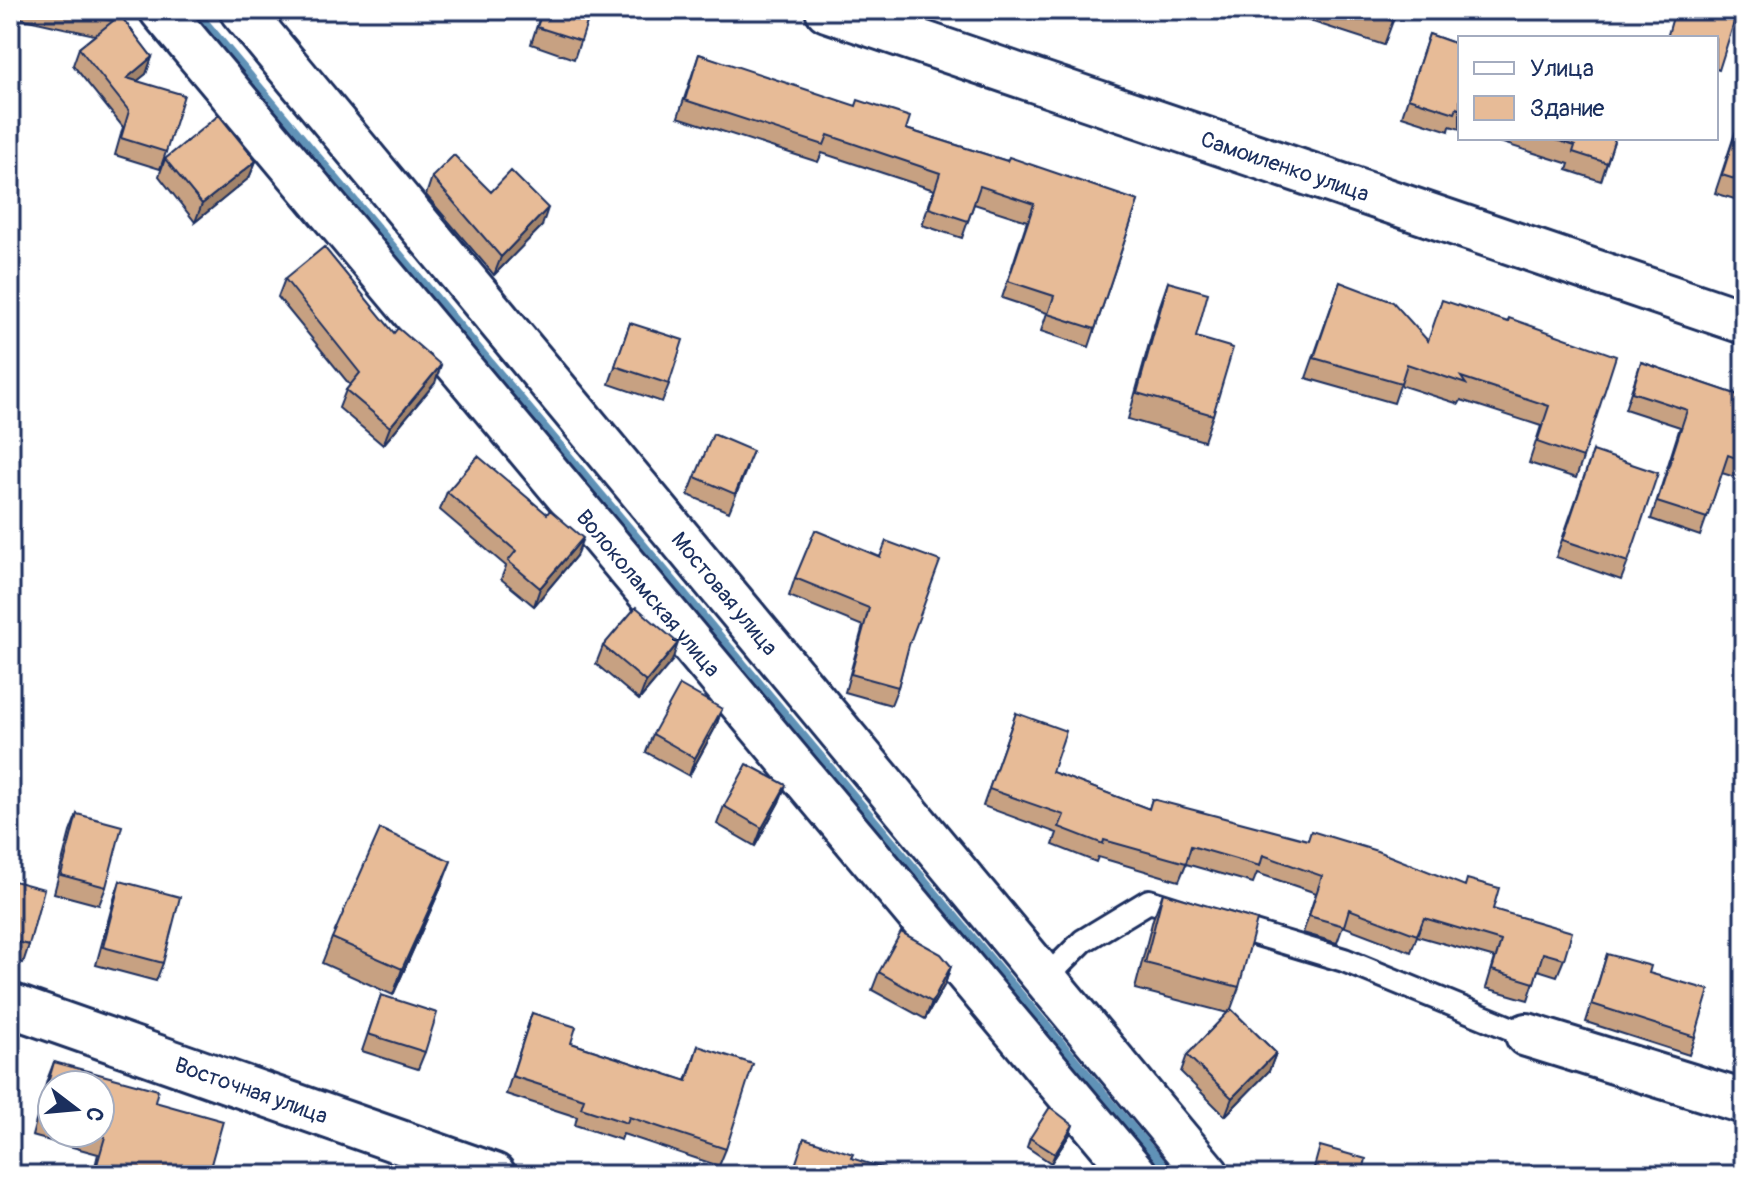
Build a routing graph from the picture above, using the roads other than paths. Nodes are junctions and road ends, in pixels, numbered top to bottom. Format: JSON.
{"nodes":[{"id":1,"x":161,"y":10,"type":"edge"},
{"id":2,"x":241,"y":10,"type":"edge"},
{"id":3,"x":827,"y":10,"type":"edge"},
{"id":4,"x":1744,"y":322,"type":"edge"},
{"id":5,"x":1045,"y":979,"type":"junction"},
{"id":6,"x":10,"y":1005,"type":"edge"},
{"id":7,"x":1527,"y":1035,"type":"joint"},
{"id":8,"x":1744,"y":1102,"type":"edge"},
{"id":9,"x":494,"y":1175,"type":"edge"},
{"id":10,"x":1136,"y":1175,"type":"edge"},
{"id":11,"x":1208,"y":1175,"type":"edge"}],
"edges":[{"from":1,"to":10,"type":"street","name":"Волоколамская улица"},
{"from":2,"to":5,"type":"street","name":"Мостовая улица"},
{"from":3,"to":4,"type":"street","name":"Самоиленко улица"},
{"from":5,"to":7,"type":"lane"},
{"from":5,"to":11,"type":"street","name":"Мостовая улица"},
{"from":6,"to":9,"type":"street","name":"Восточная улица"},
{"from":7,"to":8,"type":"street"}]}
